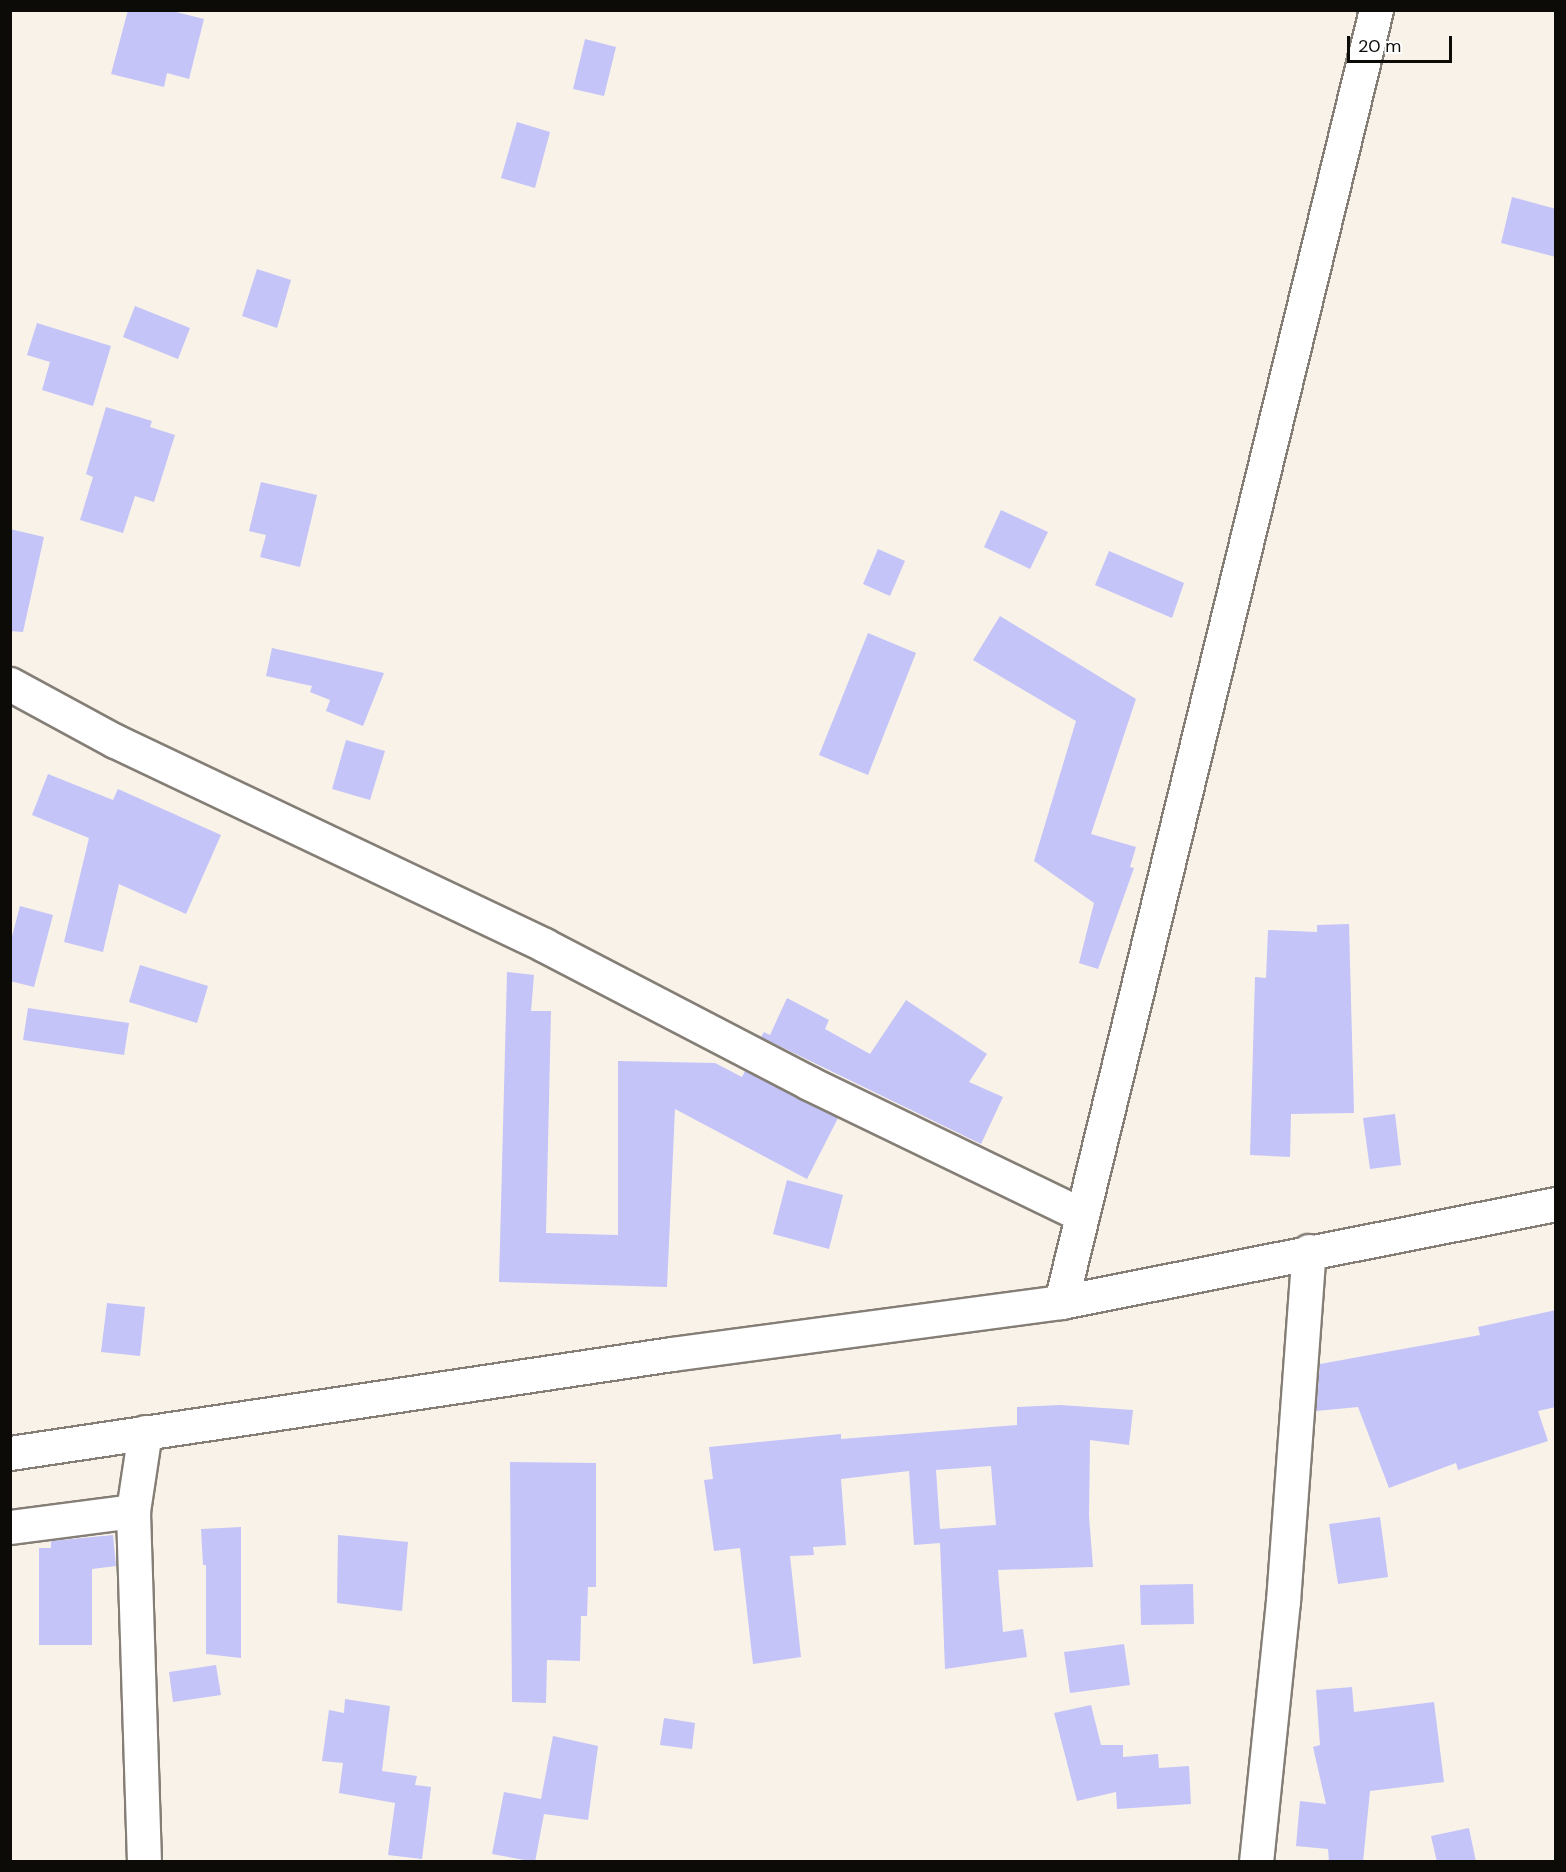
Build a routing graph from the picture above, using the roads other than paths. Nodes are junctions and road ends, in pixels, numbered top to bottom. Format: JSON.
{"nodes":[{"id":1,"x":1376,"y":10,"type":"edge"},
{"id":2,"x":10,"y":684,"type":"edge"},
{"id":3,"x":1556,"y":1204,"type":"edge"},
{"id":4,"x":1082,"y":1215,"type":"junction"},
{"id":5,"x":1309,"y":1251,"type":"junction"},
{"id":6,"x":1061,"y":1302,"type":"junction"},
{"id":7,"x":145,"y":1432,"type":"junction"},
{"id":8,"x":10,"y":1454,"type":"edge"},
{"id":9,"x":133,"y":1511,"type":"junction"},
{"id":10,"x":10,"y":1527,"type":"edge"},
{"id":11,"x":144,"y":1862,"type":"edge"},
{"id":12,"x":1256,"y":1862,"type":"edge"}],
"edges":[{"from":1,"to":4,"type":"street"},
{"from":2,"to":4,"type":"street"},
{"from":3,"to":5,"type":"street"},
{"from":4,"to":6,"type":"street"},
{"from":5,"to":6,"type":"street"},
{"from":5,"to":12,"type":"street"},
{"from":6,"to":7,"type":"street"},
{"from":7,"to":8,"type":"street"},
{"from":7,"to":9,"type":"street"},
{"from":9,"to":10,"type":"street"},
{"from":9,"to":11,"type":"street"}]}
